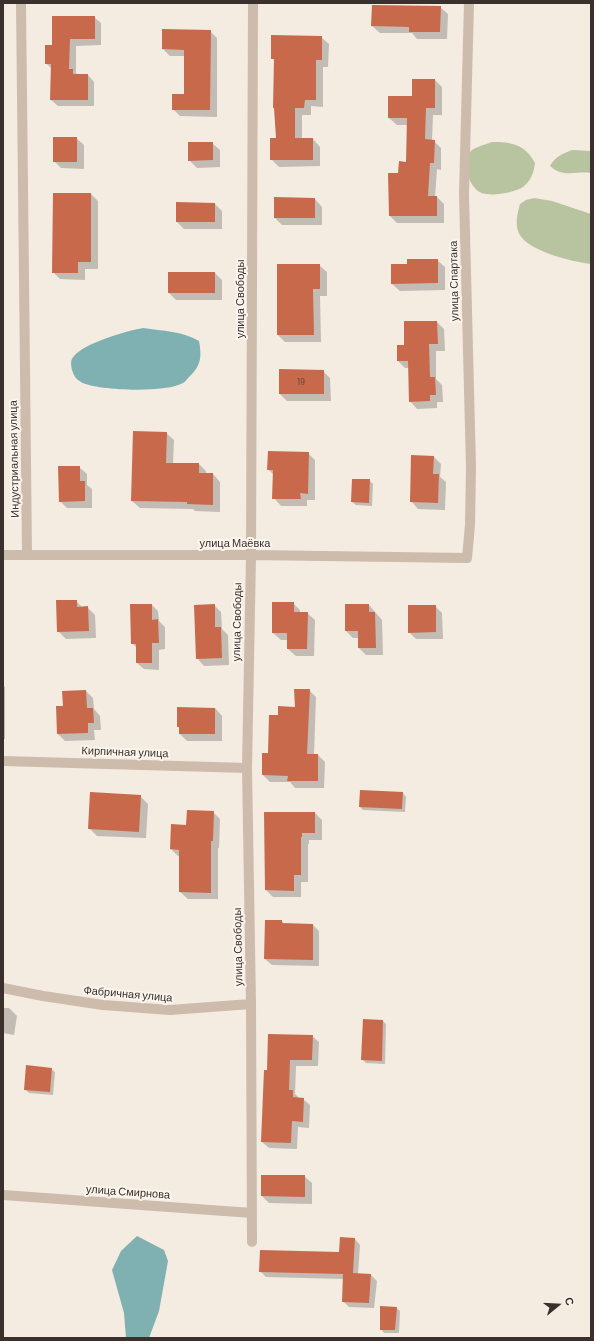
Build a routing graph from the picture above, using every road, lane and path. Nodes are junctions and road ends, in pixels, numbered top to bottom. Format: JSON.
{"nodes":[{"id":1,"x":21,"y":3,"type":"edge"},
{"id":2,"x":253,"y":3,"type":"edge"},
{"id":3,"x":469,"y":3,"type":"edge"},
{"id":4,"x":3,"y":554,"type":"edge"},
{"id":5,"x":27,"y":554,"type":"junction"},
{"id":6,"x":251,"y":555,"type":"junction"},
{"id":7,"x":467,"y":558,"type":"joint"},
{"id":8,"x":3,"y":761,"type":"edge"},
{"id":9,"x":247,"y":768,"type":"junction"},
{"id":10,"x":3,"y":988,"type":"edge"},
{"id":11,"x":251,"y":1004,"type":"junction"},
{"id":12,"x":3,"y":1195,"type":"edge"},
{"id":13,"x":252,"y":1213,"type":"junction"},
{"id":14,"x":252,"y":1242,"type":"dead end"}],
"edges":[{"from":1,"to":5,"type":"street","name":"Индустриальная улица"},
{"from":2,"to":6,"type":"street","name":"улица Свободы"},
{"from":3,"to":7,"type":"street","name":"улица Спартака"},
{"from":4,"to":5,"type":"street","name":"улица Маёвка"},
{"from":5,"to":6,"type":"street","name":"улица Маёвка"},
{"from":6,"to":7,"type":"street","name":"улица Маёвка"},
{"from":6,"to":9,"type":"street","name":"улица Свободы"},
{"from":8,"to":9,"type":"street","name":"Кирпичная улица"},
{"from":9,"to":11,"type":"street","name":"улица Свободы"},
{"from":10,"to":11,"type":"street","name":"Фабричная улица"},
{"from":11,"to":13,"type":"street","name":"улица Свободы"},
{"from":12,"to":13,"type":"street","name":"улица Смирнова"},
{"from":13,"to":14,"type":"street","name":"улица Свободы"}]}
